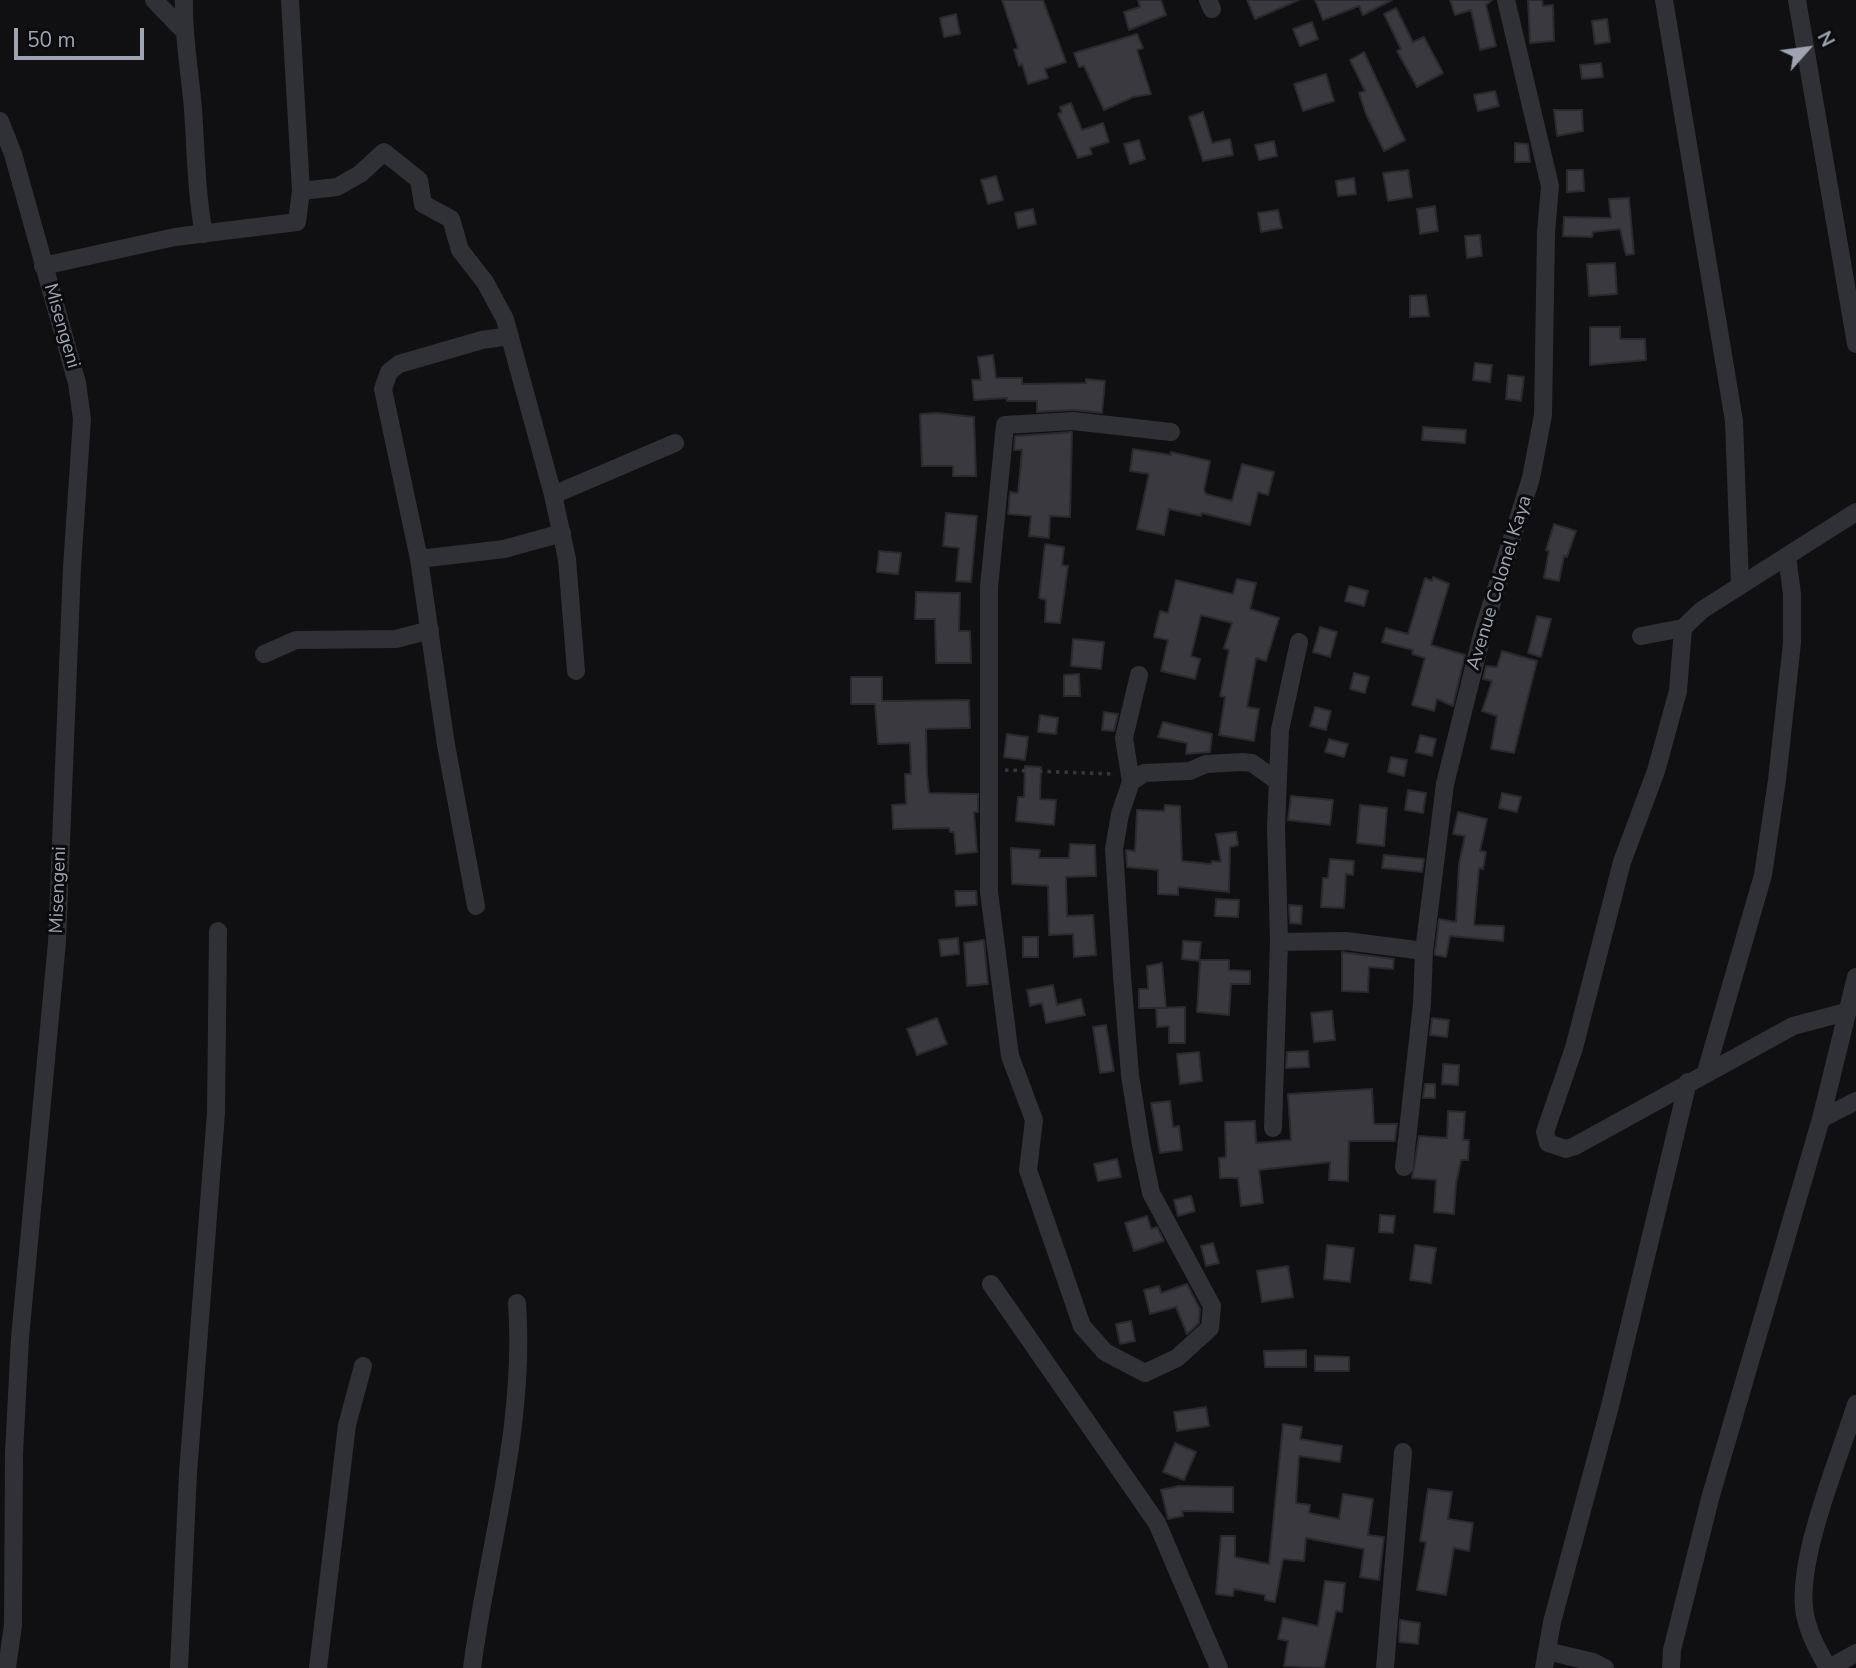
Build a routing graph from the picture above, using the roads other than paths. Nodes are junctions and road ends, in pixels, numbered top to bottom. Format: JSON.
{"nodes":[{"id":1,"x":154,"y":0,"type":"edge"},
{"id":2,"x":184,"y":0,"type":"edge"},
{"id":3,"x":290,"y":0,"type":"edge"},
{"id":4,"x":1506,"y":0,"type":"edge"},
{"id":5,"x":1664,"y":0,"type":"edge"},
{"id":6,"x":1797,"y":0,"type":"edge"},
{"id":7,"x":183,"y":30,"type":"junction"},
{"id":8,"x":0,"y":121,"type":"edge"},
{"id":9,"x":301,"y":191,"type":"junction"},
{"id":10,"x":204,"y":234,"type":"junction"},
{"id":11,"x":43,"y":267,"type":"junction"},
{"id":12,"x":510,"y":336,"type":"junction"},
{"id":13,"x":1856,"y":344,"type":"edge"},
{"id":14,"x":1171,"y":432,"type":"dead end"},
{"id":15,"x":675,"y":443,"type":"dead end"},
{"id":16,"x":552,"y":495,"type":"junction"},
{"id":17,"x":1856,"y":512,"type":"edge"},
{"id":18,"x":562,"y":533,"type":"junction"},
{"id":19,"x":1787,"y":556,"type":"junction"},
{"id":20,"x":419,"y":559,"type":"junction"},
{"id":21,"x":1740,"y":585,"type":"junction"},
{"id":22,"x":1683,"y":628,"type":"junction"},
{"id":23,"x":430,"y":630,"type":"junction"},
{"id":24,"x":1641,"y":636,"type":"dead end"},
{"id":25,"x":1299,"y":642,"type":"dead end"},
{"id":26,"x":264,"y":654,"type":"dead end"},
{"id":27,"x":576,"y":671,"type":"dead end"},
{"id":28,"x":1139,"y":675,"type":"dead end"},
{"id":29,"x":1277,"y":781,"type":"junction"},
{"id":30,"x":1131,"y":782,"type":"junction"},
{"id":31,"x":476,"y":906,"type":"dead end"},
{"id":32,"x":218,"y":931,"type":"dead end"},
{"id":33,"x":1279,"y":942,"type":"junction"},
{"id":34,"x":1424,"y":951,"type":"junction"},
{"id":35,"x":1856,"y":977,"type":"edge"},
{"id":36,"x":1846,"y":1012,"type":"junction"},
{"id":37,"x":1706,"y":1072,"type":"junction"},
{"id":38,"x":1688,"y":1082,"type":"junction"},
{"id":39,"x":1856,"y":1101,"type":"edge"},
{"id":40,"x":1821,"y":1119,"type":"junction"},
{"id":41,"x":1273,"y":1128,"type":"dead end"},
{"id":42,"x":1404,"y":1167,"type":"dead end"},
{"id":43,"x":991,"y":1284,"type":"dead end"},
{"id":44,"x":517,"y":1303,"type":"dead end"},
{"id":45,"x":363,"y":1366,"type":"dead end"},
{"id":46,"x":1856,"y":1404,"type":"edge"},
{"id":47,"x":1403,"y":1452,"type":"dead end"},
{"id":48,"x":1856,"y":1653,"type":"edge"},
{"id":49,"x":1546,"y":1659,"type":"edge"},
{"id":50,"x":8,"y":1668,"type":"edge"},
{"id":51,"x":178,"y":1668,"type":"edge"},
{"id":52,"x":318,"y":1668,"type":"edge"},
{"id":53,"x":472,"y":1668,"type":"edge"},
{"id":54,"x":1219,"y":1668,"type":"edge"},
{"id":55,"x":1385,"y":1668,"type":"edge"},
{"id":56,"x":1605,"y":1668,"type":"edge"},
{"id":57,"x":1671,"y":1668,"type":"edge"},
{"id":58,"x":1829,"y":1668,"type":"edge"}],
"edges":[{"from":1,"to":7,"type":"street"},
{"from":2,"to":7,"type":"street"},
{"from":3,"to":9,"type":"street"},
{"from":4,"to":34,"type":"street","name":"Avenue Colonel Kaya"},
{"from":5,"to":21,"type":"street"},
{"from":6,"to":13,"type":"street"},
{"from":7,"to":10,"type":"street"},
{"from":8,"to":11,"type":"street","name":"Misengeni"},
{"from":9,"to":10,"type":"street"},
{"from":9,"to":12,"type":"street"},
{"from":10,"to":11,"type":"street"},
{"from":11,"to":50,"type":"street","name":"Misengeni"},
{"from":12,"to":16,"type":"street"},
{"from":12,"to":20,"type":"street"},
{"from":14,"to":30,"type":"street"},
{"from":15,"to":16,"type":"street"},
{"from":16,"to":18,"type":"street"},
{"from":17,"to":19,"type":"street"},
{"from":18,"to":20,"type":"street"},
{"from":18,"to":27,"type":"street"},
{"from":19,"to":21,"type":"street"},
{"from":19,"to":37,"type":"street"},
{"from":20,"to":23,"type":"street"},
{"from":21,"to":22,"type":"street"},
{"from":22,"to":24,"type":"street"},
{"from":22,"to":38,"type":"street"},
{"from":23,"to":26,"type":"street"},
{"from":23,"to":31,"type":"street"},
{"from":25,"to":29,"type":"street"},
{"from":28,"to":30,"type":"street"},
{"from":29,"to":30,"type":"street"},
{"from":29,"to":33,"type":"street"},
{"from":32,"to":51,"type":"street"},
{"from":33,"to":34,"type":"street"},
{"from":33,"to":41,"type":"street"},
{"from":34,"to":42,"type":"street","name":"Avenue Colonel Kaya"},
{"from":35,"to":36,"type":"street"},
{"from":36,"to":37,"type":"street"},
{"from":36,"to":40,"type":"street"},
{"from":37,"to":38,"type":"street"},
{"from":38,"to":49,"type":"street"},
{"from":39,"to":40,"type":"street"},
{"from":40,"to":57,"type":"street"},
{"from":43,"to":54,"type":"street"},
{"from":44,"to":53,"type":"street"},
{"from":45,"to":52,"type":"street"},
{"from":46,"to":58,"type":"street"},
{"from":47,"to":55,"type":"street"},
{"from":48,"to":58,"type":"street"},
{"from":49,"to":56,"type":"street"}]}
